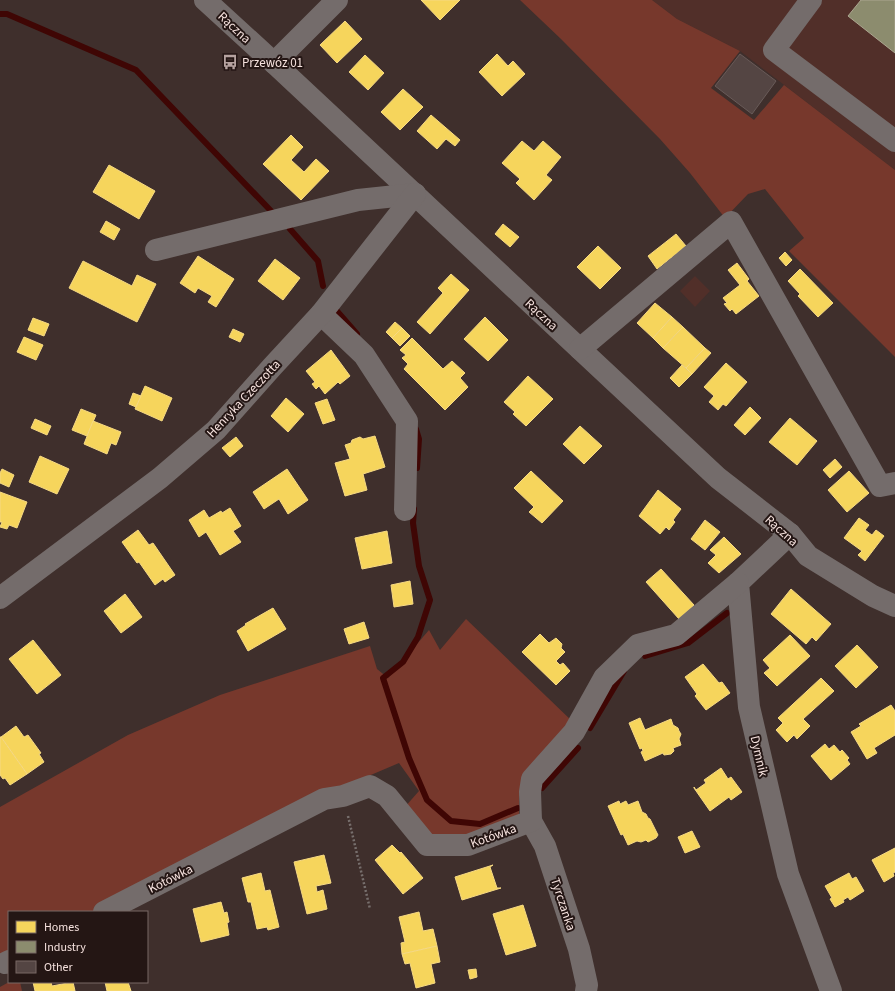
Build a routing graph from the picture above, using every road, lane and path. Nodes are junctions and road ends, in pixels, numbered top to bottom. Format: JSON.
{"nodes":[{"id":1,"x":204,"y":0,"type":"edge"},
{"id":2,"x":337,"y":0,"type":"edge"},
{"id":3,"x":812,"y":0,"type":"edge"},
{"id":4,"x":274,"y":63,"type":"junction"},
{"id":5,"x":895,"y":141,"type":"edge"},
{"id":6,"x":415,"y":194,"type":"junction"},
{"id":7,"x":156,"y":250,"type":"dead end"},
{"id":8,"x":321,"y":314,"type":"junction"},
{"id":9,"x":580,"y":349,"type":"junction"},
{"id":10,"x":895,"y":483,"type":"edge"},
{"id":11,"x":405,"y":510,"type":"dead end"},
{"id":12,"x":790,"y":534,"type":"junction"},
{"id":13,"x":738,"y":583,"type":"junction"},
{"id":14,"x":0,"y":598,"type":"edge"},
{"id":15,"x":895,"y":606,"type":"edge"},
{"id":16,"x":343,"y":796,"type":"junction"},
{"id":17,"x":531,"y":821,"type":"junction"},
{"id":18,"x":370,"y":909,"type":"dead end"},
{"id":19,"x":106,"y":911,"type":"edge"},
{"id":20,"x":586,"y":991,"type":"edge"},
{"id":21,"x":831,"y":991,"type":"edge"}],
"edges":[{"from":1,"to":4,"type":"street","name":"Rączna"},
{"from":2,"to":4,"type":"street"},
{"from":3,"to":5,"type":"street"},
{"from":4,"to":6,"type":"street","name":"Rączna"},
{"from":6,"to":7,"type":"street"},
{"from":6,"to":8,"type":"street","name":"Henryka Czeczotta"},
{"from":6,"to":9,"type":"street","name":"Rączna"},
{"from":8,"to":11,"type":"street"},
{"from":8,"to":14,"type":"street","name":"Henryka Czeczotta"},
{"from":9,"to":10,"type":"street"},
{"from":9,"to":12,"type":"street","name":"Rączna"},
{"from":12,"to":13,"type":"street"},
{"from":12,"to":15,"type":"street","name":"Rączna"},
{"from":13,"to":17,"type":"street","name":"Kotówka"},
{"from":13,"to":21,"type":"street","name":"Dymnik"},
{"from":16,"to":17,"type":"street","name":"Kotówka"},
{"from":16,"to":18,"type":"path"},
{"from":16,"to":19,"type":"street","name":"Kotówka"},
{"from":17,"to":20,"type":"street","name":"Tyrczanka"}]}
